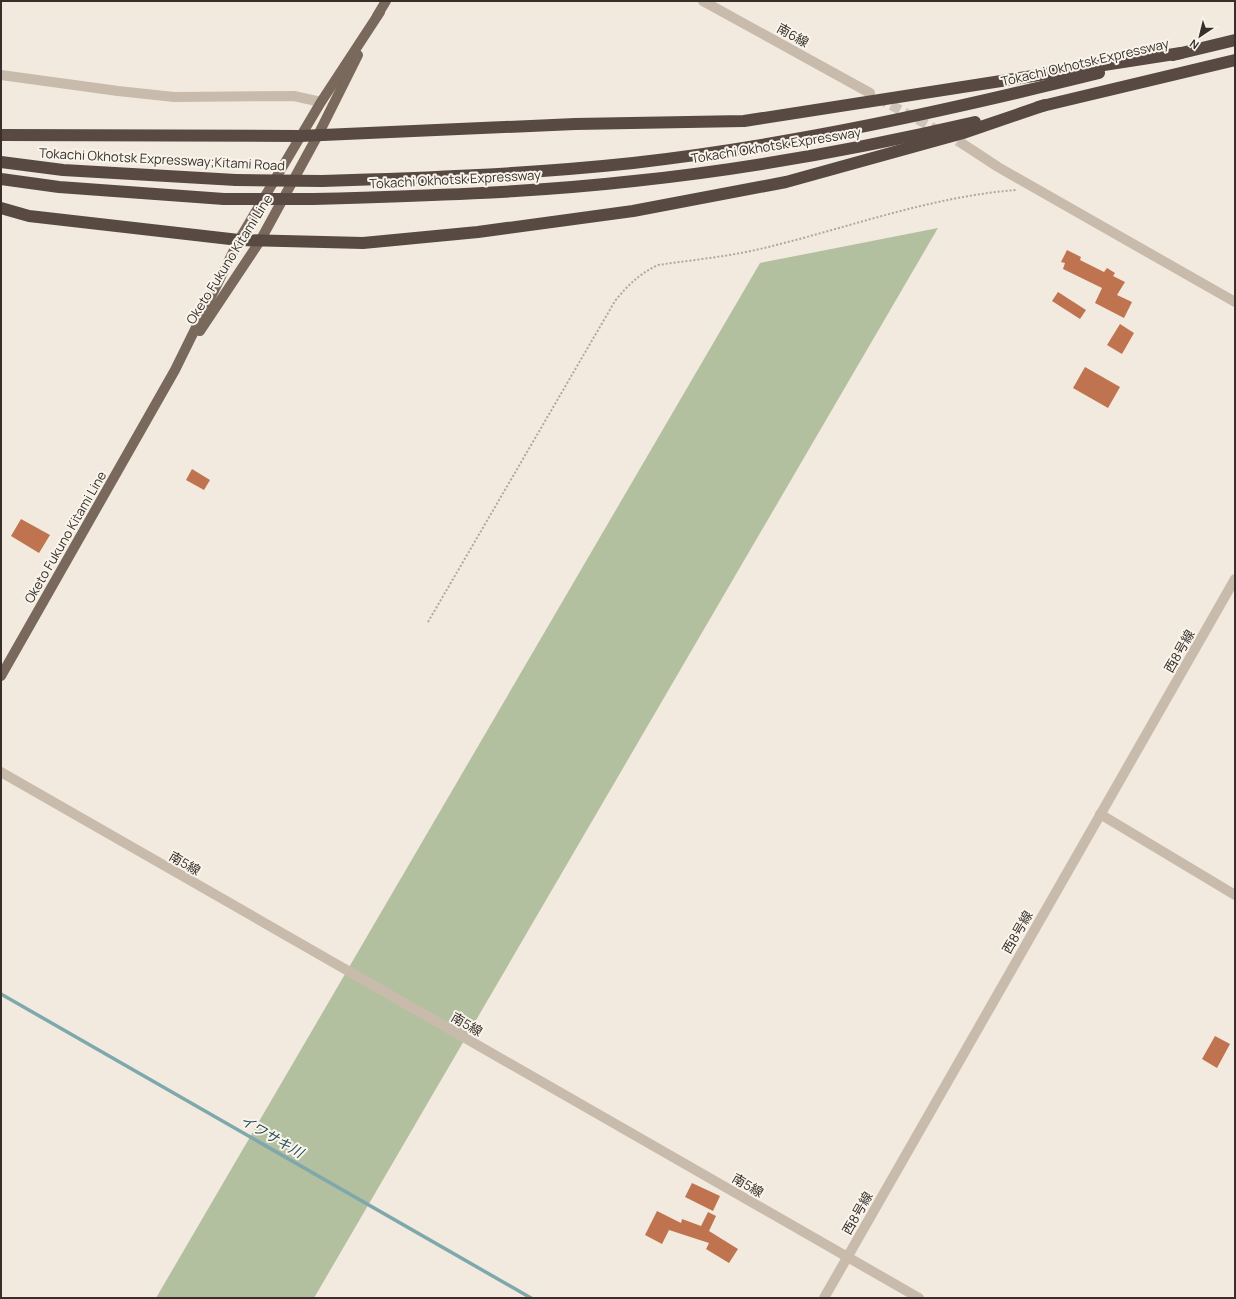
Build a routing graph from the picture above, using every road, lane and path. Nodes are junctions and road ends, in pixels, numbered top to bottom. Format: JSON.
{"nodes":[{"id":1,"x":386,"y":1,"type":"edge"},
{"id":2,"x":703,"y":1,"type":"edge"},
{"id":3,"x":380,"y":12,"type":"junction"},
{"id":4,"x":1235,"y":40,"type":"edge"},
{"id":5,"x":1181,"y":53,"type":"junction"},
{"id":6,"x":1235,"y":60,"type":"edge"},
{"id":7,"x":1,"y":74,"type":"edge"},
{"id":8,"x":870,"y":93,"type":"tunnel mouth"},
{"id":9,"x":321,"y":102,"type":"junction"},
{"id":10,"x":1045,"y":105,"type":"junction"},
{"id":11,"x":1,"y":135,"type":"edge"},
{"id":12,"x":318,"y":135,"type":"junction"},
{"id":13,"x":300,"y":136,"type":"junction"},
{"id":14,"x":963,"y":144,"type":"tunnel mouth"},
{"id":15,"x":1,"y":162,"type":"edge"},
{"id":16,"x":1,"y":179,"type":"edge"},
{"id":17,"x":322,"y":181,"type":"joint"},
{"id":18,"x":1035,"y":188,"type":"junction"},
{"id":19,"x":1,"y":208,"type":"edge"},
{"id":20,"x":240,"y":240,"type":"junction"},
{"id":21,"x":260,"y":241,"type":"junction"},
{"id":22,"x":1235,"y":302,"type":"edge"},
{"id":23,"x":175,"y":370,"type":"junction"},
{"id":24,"x":1235,"y":579,"type":"edge"},
{"id":25,"x":428,"y":622,"type":"dead end"},
{"id":26,"x":1,"y":676,"type":"edge"},
{"id":27,"x":1,"y":772,"type":"edge"},
{"id":28,"x":1100,"y":814,"type":"junction"},
{"id":29,"x":1235,"y":895,"type":"edge"},
{"id":30,"x":848,"y":1257,"type":"junction"},
{"id":31,"x":824,"y":1298,"type":"edge"},
{"id":32,"x":919,"y":1298,"type":"edge"}],
"edges":[{"from":1,"to":3,"type":"main road","name":"Oketo Fukuno Kitami Line"},
{"from":2,"to":8,"type":"street","name":"南6線"},
{"from":3,"to":9,"type":"main road","name":"Oketo Fukuno Kitami Line"},
{"from":3,"to":12,"type":"main road","name":"Oketo Fukuno Kitami Line"},
{"from":4,"to":5,"type":"highway","name":"Tokachi Okhotsk Expressway"},
{"from":5,"to":12,"type":"highway"},
{"from":5,"to":17,"type":"highway","name":"Tokachi Okhotsk Expressway"},
{"from":6,"to":10,"type":"highway","name":"Tokachi Okhotsk Expressway"},
{"from":7,"to":9,"type":"street"},
{"from":9,"to":13,"type":"main road","name":"Oketo Fukuno Kitami Line"},
{"from":10,"to":16,"type":"highway","name":"Tokachi Okhotsk Expressway","bridge":true},
{"from":10,"to":21,"type":"highway"},
{"from":11,"to":13,"type":"highway"},
{"from":12,"to":13,"type":"highway"},
{"from":12,"to":21,"type":"main road","name":"Oketo Fukuno Kitami Line"},
{"from":13,"to":20,"type":"main road","name":"Oketo Fukuno Kitami Line"},
{"from":14,"to":18,"type":"street"},
{"from":15,"to":17,"type":"highway","name":"Tokachi Okhotsk Expressway;Kitami Road","bridge":true},
{"from":18,"to":22,"type":"street"},
{"from":18,"to":25,"type":"path"},
{"from":19,"to":20,"type":"highway"},
{"from":20,"to":21,"type":"highway"},
{"from":20,"to":23,"type":"main road","name":"Oketo Fukuno Kitami Line"},
{"from":21,"to":23,"type":"main road","name":"Oketo Fukuno Kitami Line"},
{"from":23,"to":26,"type":"main road","name":"Oketo Fukuno Kitami Line"},
{"from":24,"to":28,"type":"street","name":"西8号線"},
{"from":27,"to":30,"type":"street","name":"南5線"},
{"from":28,"to":29,"type":"street"},
{"from":28,"to":30,"type":"street","name":"西8号線"},
{"from":30,"to":31,"type":"street","name":"西8号線"},
{"from":30,"to":32,"type":"street","name":"南5線"}]}
